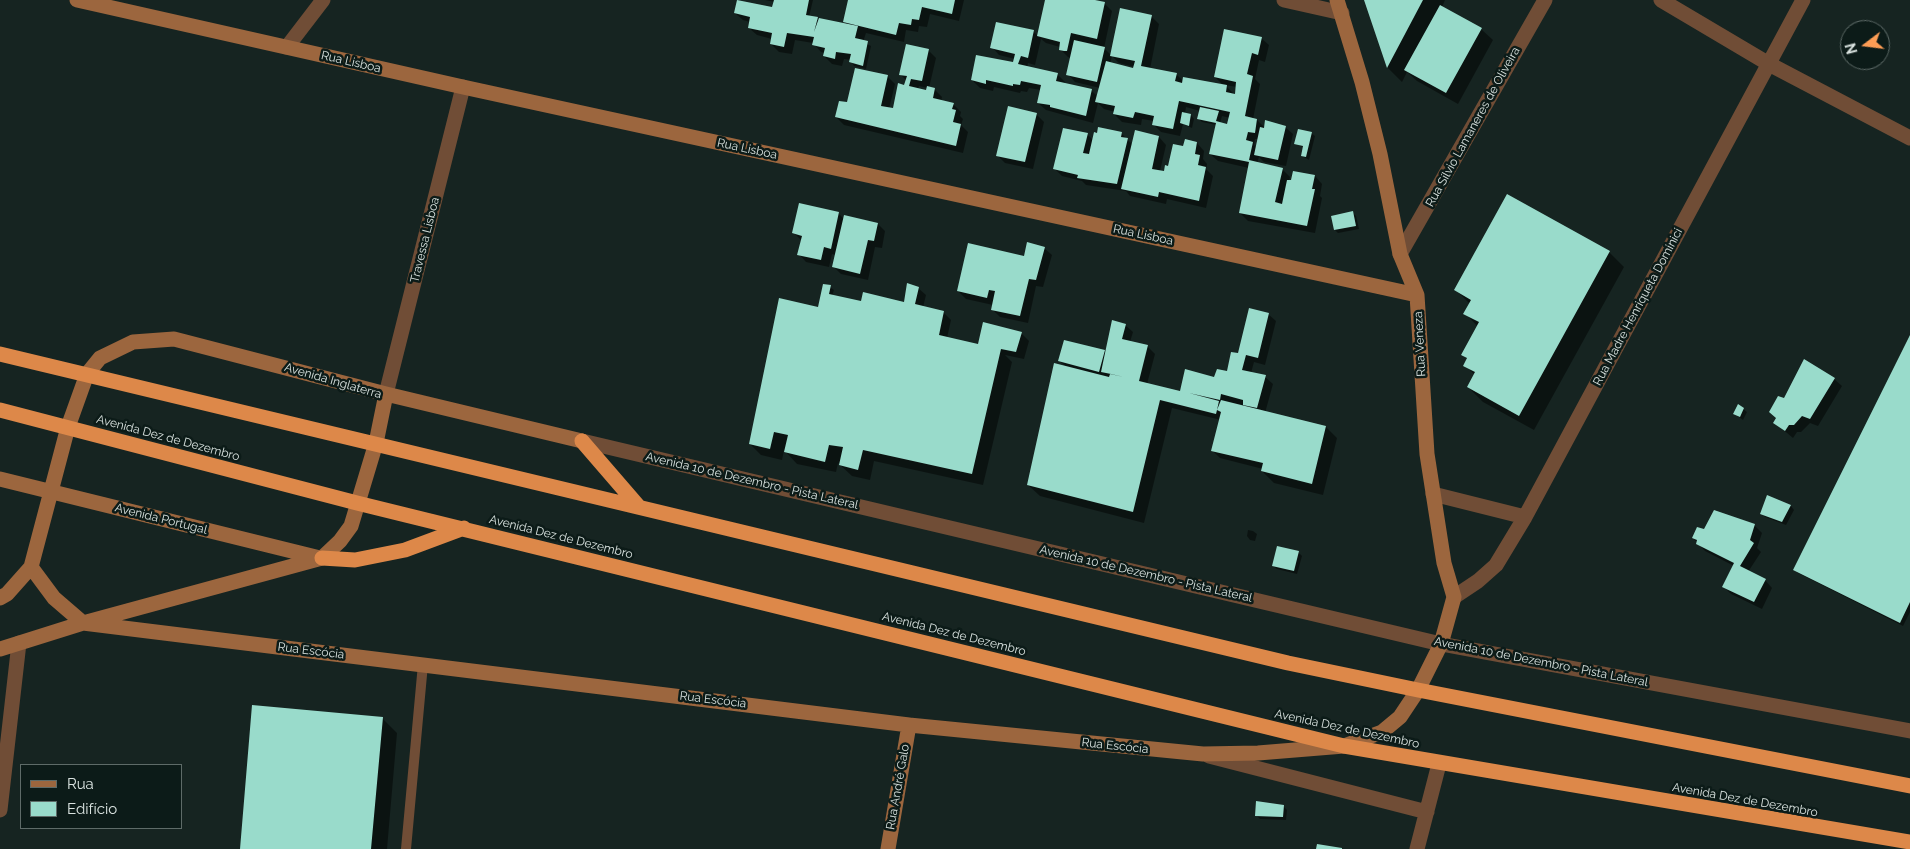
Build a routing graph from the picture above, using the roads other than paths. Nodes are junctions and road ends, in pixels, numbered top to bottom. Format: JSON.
{"nodes":[{"id":1,"x":77,"y":0,"type":"edge"},
{"id":2,"x":324,"y":0,"type":"edge"},
{"id":3,"x":1284,"y":0,"type":"edge"},
{"id":4,"x":1545,"y":0,"type":"edge"},
{"id":5,"x":1661,"y":0,"type":"edge"},
{"id":6,"x":1803,"y":0,"type":"edge"},
{"id":7,"x":1340,"y":7,"type":"edge"},
{"id":8,"x":287,"y":47,"type":"junction"},
{"id":9,"x":1769,"y":64,"type":"junction"},
{"id":10,"x":463,"y":86,"type":"junction"},
{"id":11,"x":1910,"y":138,"type":"edge"},
{"id":12,"x":1400,"y":254,"type":"junction"},
{"id":13,"x":1417,"y":296,"type":"junction"},
{"id":14,"x":0,"y":354,"type":"edge"},
{"id":15,"x":87,"y":374,"type":"junction"},
{"id":16,"x":386,"y":394,"type":"junction"},
{"id":17,"x":0,"y":410,"type":"edge"},
{"id":18,"x":68,"y":427,"type":"junction"},
{"id":19,"x":582,"y":441,"type":"junction"},
{"id":20,"x":376,"y":444,"type":"junction"},
{"id":21,"x":0,"y":479,"type":"edge"},
{"id":22,"x":51,"y":492,"type":"junction"},
{"id":23,"x":1433,"y":494,"type":"junction"},
{"id":24,"x":357,"y":503,"type":"junction"},
{"id":25,"x":639,"y":507,"type":"junction"},
{"id":26,"x":1525,"y":517,"type":"junction"},
{"id":27,"x":464,"y":528,"type":"junction"},
{"id":28,"x":322,"y":558,"type":"junction"},
{"id":29,"x":31,"y":567,"type":"junction"},
{"id":30,"x":1454,"y":597,"type":"junction"},
{"id":31,"x":0,"y":598,"type":"edge"},
{"id":32,"x":83,"y":623,"type":"junction"},
{"id":33,"x":19,"y":643,"type":"junction"},
{"id":34,"x":1441,"y":644,"type":"junction"},
{"id":35,"x":0,"y":648,"type":"edge"},
{"id":36,"x":423,"y":664,"type":"junction"},
{"id":37,"x":1418,"y":690,"type":"junction"},
{"id":38,"x":909,"y":725,"type":"junction"},
{"id":39,"x":1910,"y":731,"type":"edge"},
{"id":40,"x":1344,"y":746,"type":"junction"},
{"id":41,"x":1203,"y":754,"type":"junction"},
{"id":42,"x":1440,"y":764,"type":"junction"},
{"id":43,"x":1910,"y":786,"type":"edge"},
{"id":44,"x":0,"y":810,"type":"edge"},
{"id":45,"x":1427,"y":812,"type":"junction"},
{"id":46,"x":1910,"y":842,"type":"edge"},
{"id":47,"x":406,"y":849,"type":"edge"},
{"id":48,"x":888,"y":849,"type":"edge"},
{"id":49,"x":1417,"y":849,"type":"edge"}],
"edges":[{"from":1,"to":8,"type":"street","name":"Rua Lisboa"},
{"from":2,"to":8,"type":"street"},
{"from":3,"to":7,"type":"street"},
{"from":4,"to":12,"type":"street","name":"Rua Sílvio Lamaneres de Oliveira"},
{"from":5,"to":9,"type":"street"},
{"from":6,"to":9,"type":"street","name":"Rua Madre Henriqueta Dominici"},
{"from":7,"to":12,"type":"street","name":"Rua Veneza"},
{"from":8,"to":10,"type":"street","name":"Rua Lisboa"},
{"from":9,"to":11,"type":"street"},
{"from":9,"to":26,"type":"street","name":"Rua Madre Henriqueta Dominici"},
{"from":10,"to":13,"type":"street","name":"Rua Lisboa"},
{"from":10,"to":16,"type":"street","name":"Travessa Lisboa"},
{"from":12,"to":13,"type":"street","name":"Rua Veneza"},
{"from":13,"to":23,"type":"street","name":"Rua Veneza"},
{"from":14,"to":15,"type":"highway"},
{"from":15,"to":16,"type":"street","name":"Avenida Inglaterra"},
{"from":15,"to":18,"type":"street","name":"Avenida Inglaterra"},
{"from":15,"to":20,"type":"highway"},
{"from":16,"to":19,"type":"street","name":"Avenida 10 de Dezembro - Pista Lateral"},
{"from":16,"to":20,"type":"street","name":"Avenida Inglaterra"},
{"from":17,"to":18,"type":"highway","name":"Avenida Dez de Dezembro"},
{"from":18,"to":22,"type":"street","name":"Avenida Inglaterra"},
{"from":18,"to":24,"type":"highway","name":"Avenida Dez de Dezembro"},
{"from":19,"to":25,"type":"highway"},
{"from":19,"to":34,"type":"street","name":"Avenida 10 de Dezembro - Pista Lateral"},
{"from":20,"to":24,"type":"street","name":"Avenida Inglaterra"},
{"from":20,"to":25,"type":"highway"},
{"from":21,"to":22,"type":"street","name":"Avenida Portugal"},
{"from":22,"to":28,"type":"street","name":"Avenida Portugal"},
{"from":22,"to":29,"type":"street","name":"Avenida Inglaterra"},
{"from":23,"to":26,"type":"street"},
{"from":23,"to":30,"type":"street","name":"Rua Veneza"},
{"from":24,"to":27,"type":"highway","name":"Avenida Dez de Dezembro"},
{"from":24,"to":28,"type":"street","name":"Avenida Inglaterra"},
{"from":25,"to":37,"type":"highway"},
{"from":26,"to":30,"type":"street","name":"Rua Madre Henriqueta Dominici"},
{"from":27,"to":28,"type":"highway"},
{"from":27,"to":40,"type":"highway","name":"Avenida Dez de Dezembro"},
{"from":28,"to":32,"type":"street","name":"Avenida Inglaterra"},
{"from":29,"to":31,"type":"street","name":"Avenida Inglaterra"},
{"from":29,"to":32,"type":"street"},
{"from":30,"to":34,"type":"street"},
{"from":32,"to":33,"type":"street","name":"Avenida Inglaterra"},
{"from":32,"to":36,"type":"street","name":"Rua Escócia"},
{"from":33,"to":35,"type":"street","name":"Avenida Inglaterra"},
{"from":33,"to":44,"type":"street"},
{"from":34,"to":37,"type":"street"},
{"from":34,"to":39,"type":"street","name":"Avenida 10 de Dezembro - Pista Lateral"},
{"from":36,"to":38,"type":"street","name":"Rua Escócia"},
{"from":36,"to":47,"type":"lane"},
{"from":37,"to":40,"type":"street","name":"Rua Escócia"},
{"from":37,"to":43,"type":"highway"},
{"from":38,"to":41,"type":"street","name":"Rua Escócia"},
{"from":38,"to":48,"type":"street","name":"Rua André Galo"},
{"from":40,"to":41,"type":"street","name":"Rua Escócia"},
{"from":40,"to":42,"type":"highway","name":"Avenida Dez de Dezembro"},
{"from":41,"to":45,"type":"street"},
{"from":42,"to":45,"type":"street"},
{"from":42,"to":46,"type":"highway","name":"Avenida Dez de Dezembro"},
{"from":45,"to":49,"type":"street"}]}
